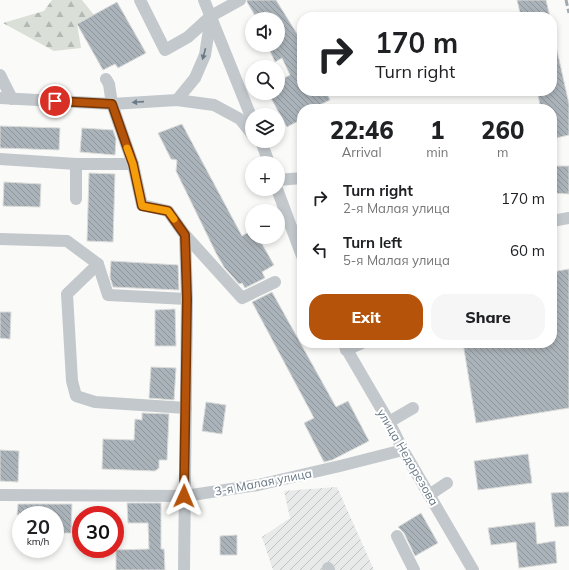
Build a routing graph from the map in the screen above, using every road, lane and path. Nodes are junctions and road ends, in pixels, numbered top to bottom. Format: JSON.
{"nodes":[{"id":1,"x":140,"y":0,"type":"edge"},
{"id":2,"x":204,"y":0,"type":"edge"},
{"id":3,"x":240,"y":0,"type":"edge"},
{"id":4,"x":211,"y":16,"type":"junction"},
{"id":5,"x":0,"y":75,"type":"edge"},
{"id":6,"x":106,"y":79,"type":"dead end"},
{"id":7,"x":0,"y":98,"type":"edge"},
{"id":8,"x":12,"y":99,"type":"junction"},
{"id":9,"x":177,"y":100,"type":"junction"},
{"id":10,"x":112,"y":104,"type":"junction"},
{"id":11,"x":248,"y":108,"type":"edge"},
{"id":12,"x":245,"y":125,"type":"edge"},
{"id":13,"x":0,"y":159,"type":"edge"},
{"id":14,"x":76,"y":164,"type":"junction"},
{"id":15,"x":133,"y":164,"type":"junction"},
{"id":16,"x":297,"y":178,"type":"edge"},
{"id":17,"x":285,"y":179,"type":"edge"},
{"id":18,"x":280,"y":196,"type":"edge"},
{"id":19,"x":76,"y":199,"type":"dead end"},
{"id":20,"x":569,"y":218,"type":"edge"},
{"id":21,"x":557,"y":220,"type":"edge"},
{"id":22,"x":185,"y":235,"type":"junction"},
{"id":23,"x":0,"y":239,"type":"edge"},
{"id":24,"x":297,"y":243,"type":"edge"},
{"id":25,"x":98,"y":264,"type":"junction"},
{"id":26,"x":275,"y":282,"type":"dead end"},
{"id":27,"x":187,"y":299,"type":"junction"},
{"id":28,"x":345,"y":348,"type":"edge"},
{"id":29,"x":186,"y":408,"type":"junction"},
{"id":30,"x":413,"y":408,"type":"dead end"},
{"id":31,"x":389,"y":422,"type":"junction"},
{"id":32,"x":403,"y":450,"type":"junction"},
{"id":33,"x":447,"y":483,"type":"dead end"},
{"id":34,"x":0,"y":495,"type":"edge"},
{"id":35,"x":429,"y":495,"type":"junction"},
{"id":36,"x":184,"y":496,"type":"junction"},
{"id":37,"x":397,"y":536,"type":"dead end"},
{"id":38,"x":184,"y":570,"type":"edge"},
{"id":39,"x":414,"y":570,"type":"edge"},
{"id":40,"x":473,"y":570,"type":"edge"}],
"edges":[{"from":1,"to":4,"type":"street"},
{"from":2,"to":4,"type":"street"},
{"from":3,"to":4,"type":"street"},
{"from":4,"to":9,"type":"street","one_way":true},
{"from":4,"to":11,"type":"street"},
{"from":5,"to":8,"type":"street"},
{"from":6,"to":10,"type":"street"},
{"from":7,"to":8,"type":"street"},
{"from":8,"to":10,"type":"street"},
{"from":9,"to":10,"type":"street","one_way":true},
{"from":9,"to":12,"type":"street"},
{"from":10,"to":15,"type":"street"},
{"from":13,"to":14,"type":"street"},
{"from":14,"to":15,"type":"street"},
{"from":14,"to":19,"type":"street"},
{"from":15,"to":22,"type":"street"},
{"from":16,"to":17,"type":"street"},
{"from":18,"to":24,"type":"street"},
{"from":20,"to":21,"type":"street"},
{"from":22,"to":26,"type":"street"},
{"from":22,"to":27,"type":"street"},
{"from":23,"to":25,"type":"street"},
{"from":25,"to":27,"type":"street"},
{"from":25,"to":29,"type":"street"},
{"from":27,"to":29,"type":"street"},
{"from":28,"to":31,"type":"street","name":"улица Недорезова"},
{"from":29,"to":36,"type":"street"},
{"from":30,"to":31,"type":"street"},
{"from":31,"to":32,"type":"street","name":"улица Недорезова"},
{"from":32,"to":35,"type":"street","name":"улица Недорезова"},
{"from":32,"to":36,"type":"street","name":"3-я Малая улица"},
{"from":33,"to":35,"type":"street"},
{"from":34,"to":36,"type":"street","name":"3-я Малая улица"},
{"from":35,"to":40,"type":"street","name":"улица Недорезова"},
{"from":36,"to":38,"type":"street"},
{"from":37,"to":39,"type":"street"}]}
